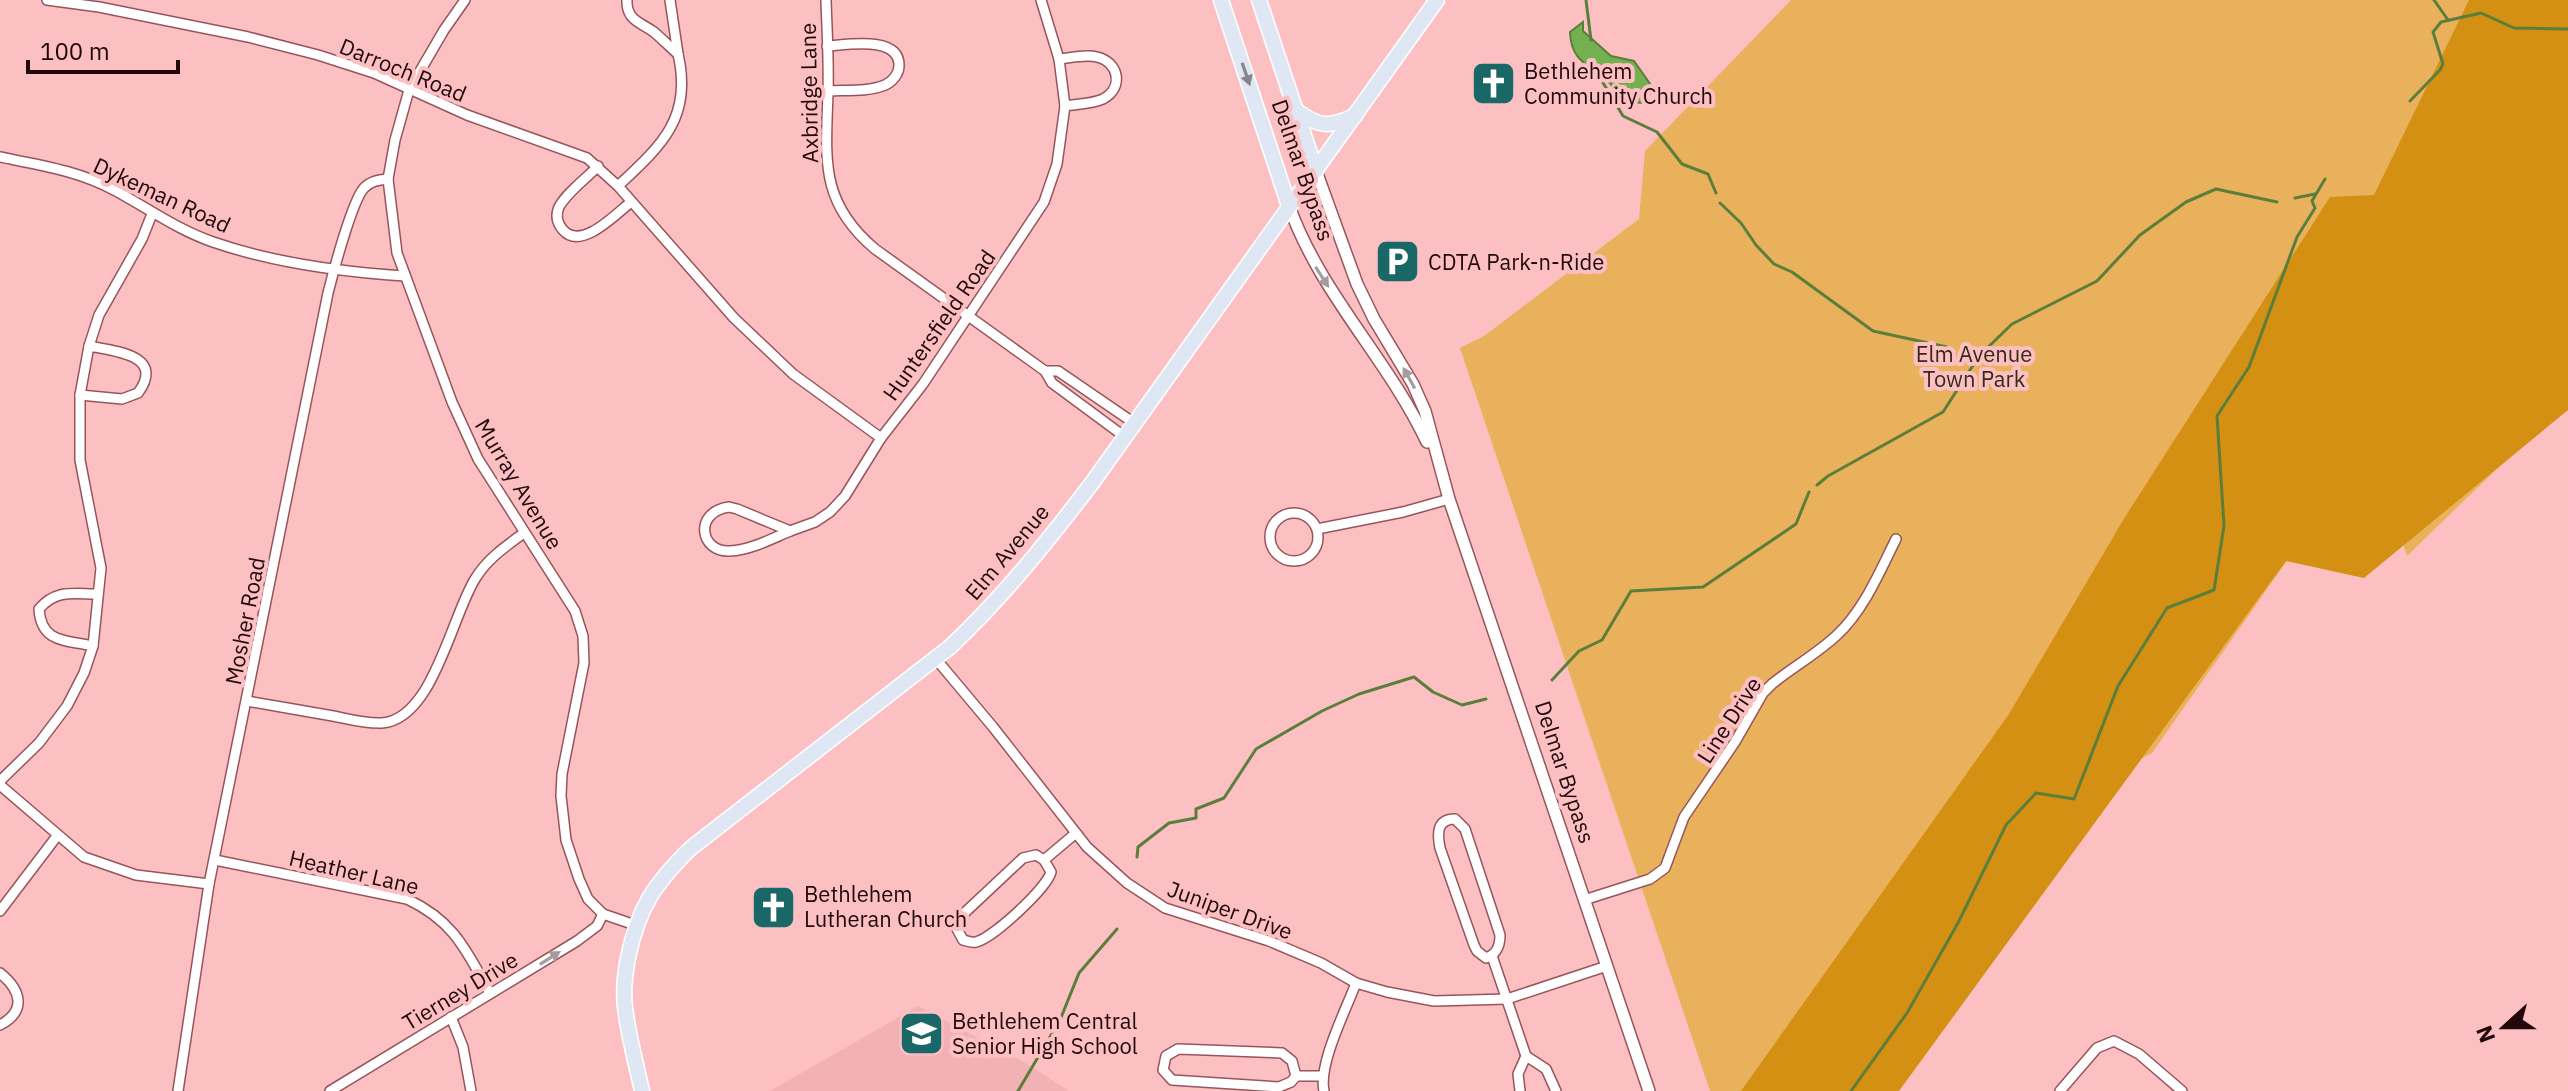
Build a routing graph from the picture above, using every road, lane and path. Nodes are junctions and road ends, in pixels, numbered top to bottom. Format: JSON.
{"nodes":[{"id":1,"x":47,"y":0,"type":"edge"},
{"id":2,"x":465,"y":0,"type":"edge"},
{"id":3,"x":627,"y":0,"type":"edge"},
{"id":4,"x":670,"y":0,"type":"edge"},
{"id":5,"x":826,"y":0,"type":"edge"},
{"id":6,"x":1041,"y":0,"type":"edge"},
{"id":7,"x":1221,"y":0,"type":"edge"},
{"id":8,"x":1259,"y":0,"type":"edge"},
{"id":9,"x":1437,"y":0,"type":"edge"},
{"id":10,"x":100,"y":4,"type":"edge"},
{"id":11,"x":827,"y":46,"type":"junction"},
{"id":12,"x":678,"y":54,"type":"junction"},
{"id":13,"x":1059,"y":59,"type":"junction"},
{"id":14,"x":409,"y":90,"type":"junction"},
{"id":15,"x":828,"y":91,"type":"junction"},
{"id":16,"x":1065,"y":106,"type":"junction"},
{"id":17,"x":1296,"y":110,"type":"junction"},
{"id":18,"x":1355,"y":116,"type":"junction"},
{"id":19,"x":0,"y":157,"type":"edge"},
{"id":20,"x":598,"y":166,"type":"junction"},
{"id":21,"x":1316,"y":171,"type":"junction"},
{"id":22,"x":388,"y":179,"type":"junction"},
{"id":23,"x":618,"y":186,"type":"junction"},
{"id":24,"x":631,"y":202,"type":"junction"},
{"id":25,"x":1289,"y":206,"type":"junction"},
{"id":26,"x":152,"y":214,"type":"junction"},
{"id":27,"x":334,"y":268,"type":"junction"},
{"id":28,"x":405,"y":276,"type":"junction"},
{"id":29,"x":967,"y":316,"type":"junction"},
{"id":30,"x":1389,"y":345,"type":"junction"},
{"id":31,"x":89,"y":346,"type":"junction"},
{"id":32,"x":1371,"y":353,"type":"junction"},
{"id":33,"x":1045,"y":371,"type":"junction"},
{"id":34,"x":1090,"y":393,"type":"junction"},
{"id":35,"x":80,"y":395,"type":"junction"},
{"id":36,"x":1081,"y":405,"type":"junction"},
{"id":37,"x":1134,"y":423,"type":"junction"},
{"id":38,"x":1125,"y":437,"type":"junction"},
{"id":39,"x":881,"y":438,"type":"junction"},
{"id":40,"x":1440,"y":468,"type":"junction"},
{"id":41,"x":1449,"y":499,"type":"junction"},
{"id":42,"x":1317,"y":529,"type":"junction"},
{"id":43,"x":790,"y":531,"type":"junction"},
{"id":44,"x":524,"y":533,"type":"junction"},
{"id":45,"x":1896,"y":539,"type":"dead end"},
{"id":46,"x":98,"y":594,"type":"junction"},
{"id":47,"x":93,"y":646,"type":"junction"},
{"id":48,"x":936,"y":659,"type":"junction"},
{"id":49,"x":247,"y":701,"type":"junction"},
{"id":50,"x":0,"y":783,"type":"edge"},
{"id":51,"x":1076,"y":833,"type":"junction"},
{"id":52,"x":57,"y":836,"type":"junction"},
{"id":53,"x":215,"y":860,"type":"junction"},
{"id":54,"x":1044,"y":860,"type":"junction"},
{"id":55,"x":209,"y":884,"type":"junction"},
{"id":56,"x":1584,"y":900,"type":"junction"},
{"id":57,"x":0,"y":911,"type":"edge"},
{"id":58,"x":603,"y":914,"type":"junction"},
{"id":59,"x":635,"y":925,"type":"junction"},
{"id":60,"x":1492,"y":956,"type":"junction"},
{"id":61,"x":1607,"y":966,"type":"junction"},
{"id":62,"x":0,"y":973,"type":"edge"},
{"id":63,"x":1356,"y":983,"type":"junction"},
{"id":64,"x":490,"y":993,"type":"junction"},
{"id":65,"x":1507,"y":999,"type":"junction"},
{"id":66,"x":451,"y":1017,"type":"junction"},
{"id":67,"x":0,"y":1025,"type":"edge"},
{"id":68,"x":1526,"y":1056,"type":"junction"},
{"id":69,"x":1296,"y":1076,"type":"junction"},
{"id":70,"x":1322,"y":1076,"type":"junction"},
{"id":71,"x":178,"y":1091,"type":"edge"},
{"id":72,"x":330,"y":1091,"type":"edge"},
{"id":73,"x":471,"y":1091,"type":"edge"},
{"id":74,"x":642,"y":1091,"type":"edge"},
{"id":75,"x":1324,"y":1091,"type":"edge"},
{"id":76,"x":1520,"y":1091,"type":"edge"},
{"id":77,"x":1556,"y":1091,"type":"edge"},
{"id":78,"x":1649,"y":1091,"type":"edge"},
{"id":79,"x":2060,"y":1091,"type":"edge"},
{"id":80,"x":2182,"y":1091,"type":"edge"}],
"edges":[{"from":1,"to":10,"type":"street","name":"Darroch Road"},
{"from":2,"to":14,"type":"street","name":"Murray Avenue"},
{"from":3,"to":12,"type":"street"},
{"from":4,"to":12,"type":"street"},
{"from":5,"to":11,"type":"street","name":"Axbridge Lane"},
{"from":6,"to":13,"type":"street","name":"Huntersfield Road"},
{"from":7,"to":25,"type":"main road","name":"Delmar Bypass","one_way":true},
{"from":8,"to":17,"type":"main road","name":"Delmar Bypass"},
{"from":9,"to":18,"type":"main road","name":"Elm Avenue"},
{"from":10,"to":14,"type":"street","name":"Darroch Road"},
{"from":11,"to":15,"type":"street","name":"Axbridge Lane"},
{"from":11,"to":15,"type":"street"},
{"from":12,"to":23,"type":"street"},
{"from":13,"to":16,"type":"street","name":"Huntersfield Road"},
{"from":13,"to":16,"type":"street"},
{"from":14,"to":20,"type":"street","name":"Darroch Road"},
{"from":14,"to":22,"type":"street","name":"Murray Avenue"},
{"from":15,"to":29,"type":"street","name":"Axbridge Lane"},
{"from":16,"to":29,"type":"street","name":"Huntersfield Road"},
{"from":17,"to":18,"type":"main road"},
{"from":17,"to":21,"type":"main road","name":"Delmar Bypass"},
{"from":18,"to":21,"type":"main road","name":"Elm Avenue"},
{"from":19,"to":26,"type":"street","name":"Dykeman Road"},
{"from":20,"to":23,"type":"street","name":"Darroch Road"},
{"from":20,"to":24,"type":"street"},
{"from":21,"to":25,"type":"main road","name":"Elm Avenue"},
{"from":21,"to":30,"type":"street","name":"Delmar Bypass"},
{"from":22,"to":27,"type":"street","name":"Mosher Road"},
{"from":22,"to":28,"type":"street","name":"Murray Avenue"},
{"from":23,"to":24,"type":"street","name":"Darroch Road"},
{"from":24,"to":39,"type":"street","name":"Darroch Road"},
{"from":25,"to":32,"type":"street","name":"Delmar Bypass","one_way":true},
{"from":25,"to":37,"type":"main road","name":"Elm Avenue"},
{"from":26,"to":27,"type":"street","name":"Dykeman Road"},
{"from":26,"to":31,"type":"street"},
{"from":27,"to":28,"type":"street","name":"Dykeman Road"},
{"from":27,"to":49,"type":"street","name":"Mosher Road"},
{"from":28,"to":44,"type":"street","name":"Murray Avenue"},
{"from":29,"to":33,"type":"street","name":"Axbridge Lane"},
{"from":29,"to":39,"type":"street","name":"Huntersfield Road"},
{"from":30,"to":32,"type":"street"},
{"from":40,"to":30,"type":"street","name":"Delmar Bypass","one_way":true},
{"from":31,"to":35,"type":"street"},
{"from":31,"to":35,"type":"street"},
{"from":32,"to":40,"type":"street","name":"Delmar Bypass"},
{"from":33,"to":34,"type":"street","name":"Axbridge Lane"},
{"from":33,"to":36,"type":"street","name":"Axbridge Lane"},
{"from":34,"to":36,"type":"street"},
{"from":34,"to":37,"type":"street","name":"Axbridge Lane"},
{"from":35,"to":46,"type":"street"},
{"from":36,"to":38,"type":"street","name":"Axbridge Lane"},
{"from":37,"to":38,"type":"main road","name":"Elm Avenue"},
{"from":38,"to":48,"type":"main road","name":"Elm Avenue"},
{"from":39,"to":43,"type":"street","name":"Huntersfield Road"},
{"from":40,"to":41,"type":"street","name":"Delmar Bypass"},
{"from":41,"to":42,"type":"street"},
{"from":41,"to":56,"type":"street","name":"Delmar Bypass"},
{"from":42,"to":42,"type":"street"},
{"from":43,"to":43,"type":"street","name":"Huntersfield Road"},
{"from":44,"to":49,"type":"street"},
{"from":44,"to":58,"type":"street","name":"Murray Avenue"},
{"from":45,"to":56,"type":"street","name":"Line Drive"},
{"from":46,"to":47,"type":"street"},
{"from":46,"to":47,"type":"street"},
{"from":47,"to":50,"type":"street"},
{"from":48,"to":51,"type":"street","name":"Juniper Drive"},
{"from":48,"to":59,"type":"main road","name":"Elm Avenue"},
{"from":49,"to":53,"type":"street","name":"Mosher Road"},
{"from":50,"to":52,"type":"street"},
{"from":51,"to":54,"type":"street"},
{"from":51,"to":63,"type":"street","name":"Juniper Drive"},
{"from":52,"to":55,"type":"street"},
{"from":52,"to":57,"type":"street"},
{"from":53,"to":55,"type":"street","name":"Mosher Road"},
{"from":53,"to":64,"type":"street","name":"Heather Lane"},
{"from":54,"to":54,"type":"street"},
{"from":55,"to":71,"type":"street","name":"Mosher Road"},
{"from":56,"to":61,"type":"street","name":"Delmar Bypass"},
{"from":58,"to":59,"type":"street"},
{"from":64,"to":58,"type":"street","name":"Tierney Drive","one_way":true},
{"from":59,"to":74,"type":"main road","name":"Elm Avenue"},
{"from":60,"to":60,"type":"street"},
{"from":60,"to":65,"type":"street"},
{"from":61,"to":65,"type":"street","name":"Juniper Drive"},
{"from":61,"to":78,"type":"street","name":"Delmar Bypass"},
{"from":62,"to":67,"type":"street"},
{"from":63,"to":65,"type":"street","name":"Juniper Drive"},
{"from":63,"to":70,"type":"street"},
{"from":64,"to":66,"type":"street","name":"Tierney Drive"},
{"from":65,"to":68,"type":"street"},
{"from":66,"to":72,"type":"street","name":"Tierney Drive"},
{"from":66,"to":73,"type":"street"},
{"from":68,"to":76,"type":"street"},
{"from":68,"to":77,"type":"street"},
{"from":69,"to":69,"type":"street"},
{"from":69,"to":70,"type":"street"},
{"from":70,"to":75,"type":"street"},
{"from":79,"to":80,"type":"street"}]}
